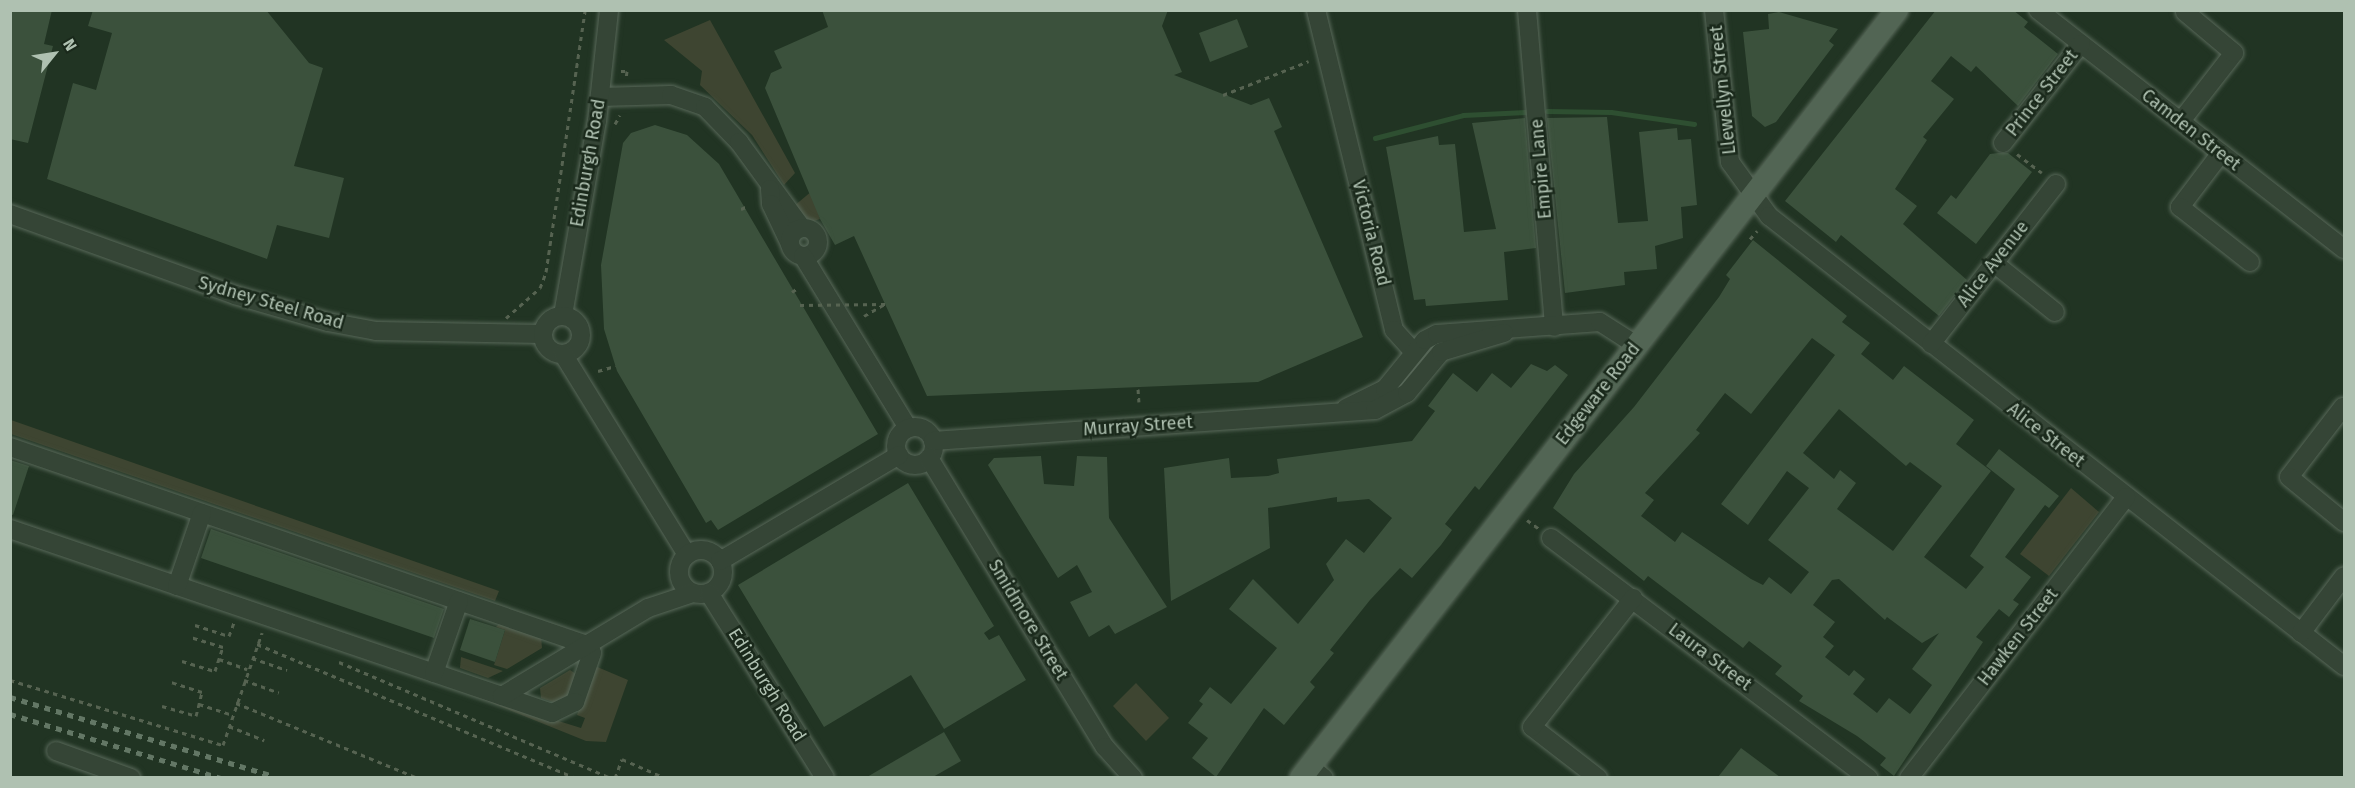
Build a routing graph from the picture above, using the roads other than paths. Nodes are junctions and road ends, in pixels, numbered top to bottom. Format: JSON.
{"nodes":[{"id":1,"x":609,"y":10,"type":"edge"},
{"id":2,"x":1316,"y":10,"type":"edge"},
{"id":3,"x":1527,"y":10,"type":"edge"},
{"id":4,"x":1897,"y":10,"type":"edge"},
{"id":5,"x":2038,"y":10,"type":"edge"},
{"id":6,"x":2185,"y":12,"type":"edge"},
{"id":7,"x":1716,"y":13,"type":"edge"},
{"id":8,"x":2081,"y":44,"type":"junction"},
{"id":9,"x":600,"y":97,"type":"junction"},
{"id":10,"x":2181,"y":122,"type":"junction"},
{"id":11,"x":2003,"y":143,"type":"road end"},
{"id":12,"x":2221,"y":153,"type":"junction"},
{"id":13,"x":2056,"y":184,"type":"road end"},
{"id":14,"x":770,"y":189,"type":"junction"},
{"id":15,"x":1753,"y":199,"type":"junction"},
{"id":16,"x":10,"y":214,"type":"edge"},
{"id":17,"x":802,"y":228,"type":"junction"},
{"id":18,"x":2344,"y":249,"type":"edge"},
{"id":19,"x":797,"y":250,"type":"junction"},
{"id":20,"x":1994,"y":262,"type":"junction"},
{"id":21,"x":2250,"y":262,"type":"dead end"},
{"id":22,"x":2055,"y":312,"type":"dead end"},
{"id":23,"x":562,"y":315,"type":"junction"},
{"id":24,"x":1554,"y":327,"type":"junction"},
{"id":25,"x":1504,"y":333,"type":"junction"},
{"id":26,"x":542,"y":334,"type":"junction"},
{"id":27,"x":1931,"y":344,"type":"junction"},
{"id":28,"x":1636,"y":345,"type":"junction"},
{"id":29,"x":1414,"y":352,"type":"junction"},
{"id":30,"x":562,"y":354,"type":"junction"},
{"id":31,"x":2343,"y":406,"type":"dead end"},
{"id":32,"x":1342,"y":410,"type":"junction"},
{"id":33,"x":908,"y":428,"type":"junction"},
{"id":34,"x":10,"y":447,"type":"edge"},
{"id":35,"x":931,"y":449,"type":"junction"},
{"id":36,"x":899,"y":455,"type":"junction"},
{"id":37,"x":2126,"y":497,"type":"junction"},
{"id":38,"x":202,"y":513,"type":"junction"},
{"id":39,"x":2344,"y":522,"type":"edge"},
{"id":40,"x":10,"y":529,"type":"edge"},
{"id":41,"x":1551,"y":538,"type":"road end"},
{"id":42,"x":720,"y":561,"type":"junction"},
{"id":43,"x":683,"y":563,"type":"junction"},
{"id":44,"x":2344,"y":576,"type":"edge"},
{"id":45,"x":177,"y":586,"type":"junction"},
{"id":46,"x":701,"y":593,"type":"junction"},
{"id":47,"x":1633,"y":598,"type":"junction"},
{"id":48,"x":459,"y":601,"type":"junction"},
{"id":49,"x":648,"y":608,"type":"junction"},
{"id":50,"x":2301,"y":633,"type":"junction"},
{"id":51,"x":587,"y":645,"type":"junction"},
{"id":52,"x":2344,"y":666,"type":"edge"},
{"id":53,"x":434,"y":673,"type":"junction"},
{"id":54,"x":502,"y":696,"type":"junction"},
{"id":55,"x":56,"y":751,"type":"dead end"},
{"id":56,"x":1311,"y":774,"type":"edge"},
{"id":57,"x":131,"y":777,"type":"edge"},
{"id":58,"x":825,"y":777,"type":"edge"},
{"id":59,"x":1133,"y":777,"type":"edge"},
{"id":60,"x":1598,"y":777,"type":"edge"},
{"id":61,"x":1868,"y":777,"type":"edge"},
{"id":62,"x":1909,"y":777,"type":"edge"}],
"edges":[{"from":1,"to":9,"type":"street","name":"Edinburgh Road"},
{"from":2,"to":29,"type":"street","name":"Victoria Road"},
{"from":3,"to":24,"type":"street","name":"Empire Lane"},
{"from":4,"to":15,"type":"main road","name":"Edgeware Road"},
{"from":5,"to":8,"type":"street","name":"Camden Street"},
{"from":6,"to":10,"type":"street"},
{"from":7,"to":15,"type":"street","name":"Llewellyn Street"},
{"from":8,"to":10,"type":"street","name":"Camden Street"},
{"from":8,"to":11,"type":"street","name":"Prince Street"},
{"from":9,"to":14,"type":"street"},
{"from":9,"to":23,"type":"street","name":"Edinburgh Road"},
{"from":10,"to":12,"type":"street","name":"Camden Street"},
{"from":12,"to":18,"type":"street","name":"Camden Street"},
{"from":12,"to":21,"type":"street"},
{"from":13,"to":20,"type":"street","name":"Alice Avenue"},
{"from":14,"to":17,"type":"street"},
{"from":14,"to":19,"type":"street"},
{"from":15,"to":27,"type":"street","name":"Alice Street"},
{"from":15,"to":28,"type":"main road","name":"Edgeware Road"},
{"from":16,"to":26,"type":"street","name":"Sydney Steel Road"},
{"from":17,"to":19,"type":"street"},
{"from":17,"to":19,"type":"street"},
{"from":19,"to":33,"type":"street"},
{"from":20,"to":22,"type":"street"},
{"from":20,"to":27,"type":"street","name":"Alice Avenue"},
{"from":23,"to":26,"type":"street"},
{"from":23,"to":30,"type":"street"},
{"from":24,"to":25,"type":"street"},
{"from":24,"to":28,"type":"street"},
{"from":25,"to":29,"type":"street"},
{"from":25,"to":32,"type":"street","name":"Murray Street"},
{"from":26,"to":30,"type":"street"},
{"from":27,"to":37,"type":"street","name":"Alice Street"},
{"from":28,"to":56,"type":"main road","name":"Edgeware Road"},
{"from":29,"to":32,"type":"street","name":"Murray Street"},
{"from":30,"to":43,"type":"street"},
{"from":31,"to":39,"type":"street"},
{"from":32,"to":35,"type":"street","name":"Murray Street"},
{"from":33,"to":35,"type":"street"},
{"from":33,"to":36,"type":"street"},
{"from":34,"to":38,"type":"street"},
{"from":35,"to":36,"type":"street"},
{"from":35,"to":59,"type":"street","name":"Smidmore Street"},
{"from":36,"to":42,"type":"street"},
{"from":37,"to":50,"type":"street","name":"Alice Street"},
{"from":37,"to":62,"type":"street","name":"Hawken Street"},
{"from":38,"to":45,"type":"street"},
{"from":38,"to":48,"type":"street"},
{"from":40,"to":45,"type":"street"},
{"from":41,"to":47,"type":"street","name":"Laura Street"},
{"from":42,"to":43,"type":"street"},
{"from":42,"to":46,"type":"street"},
{"from":43,"to":46,"type":"street","name":"Edinburgh Road"},
{"from":43,"to":49,"type":"street"},
{"from":44,"to":50,"type":"street"},
{"from":45,"to":53,"type":"street"},
{"from":46,"to":49,"type":"street"},
{"from":46,"to":58,"type":"street","name":"Edinburgh Road"},
{"from":47,"to":60,"type":"street"},
{"from":47,"to":61,"type":"street","name":"Laura Street"},
{"from":48,"to":51,"type":"street"},
{"from":48,"to":53,"type":"street"},
{"from":49,"to":51,"type":"street"},
{"from":50,"to":52,"type":"street","name":"Alice Street"},
{"from":51,"to":54,"type":"street"},
{"from":51,"to":54,"type":"street"},
{"from":53,"to":54,"type":"street"},
{"from":55,"to":57,"type":"street"}]}
